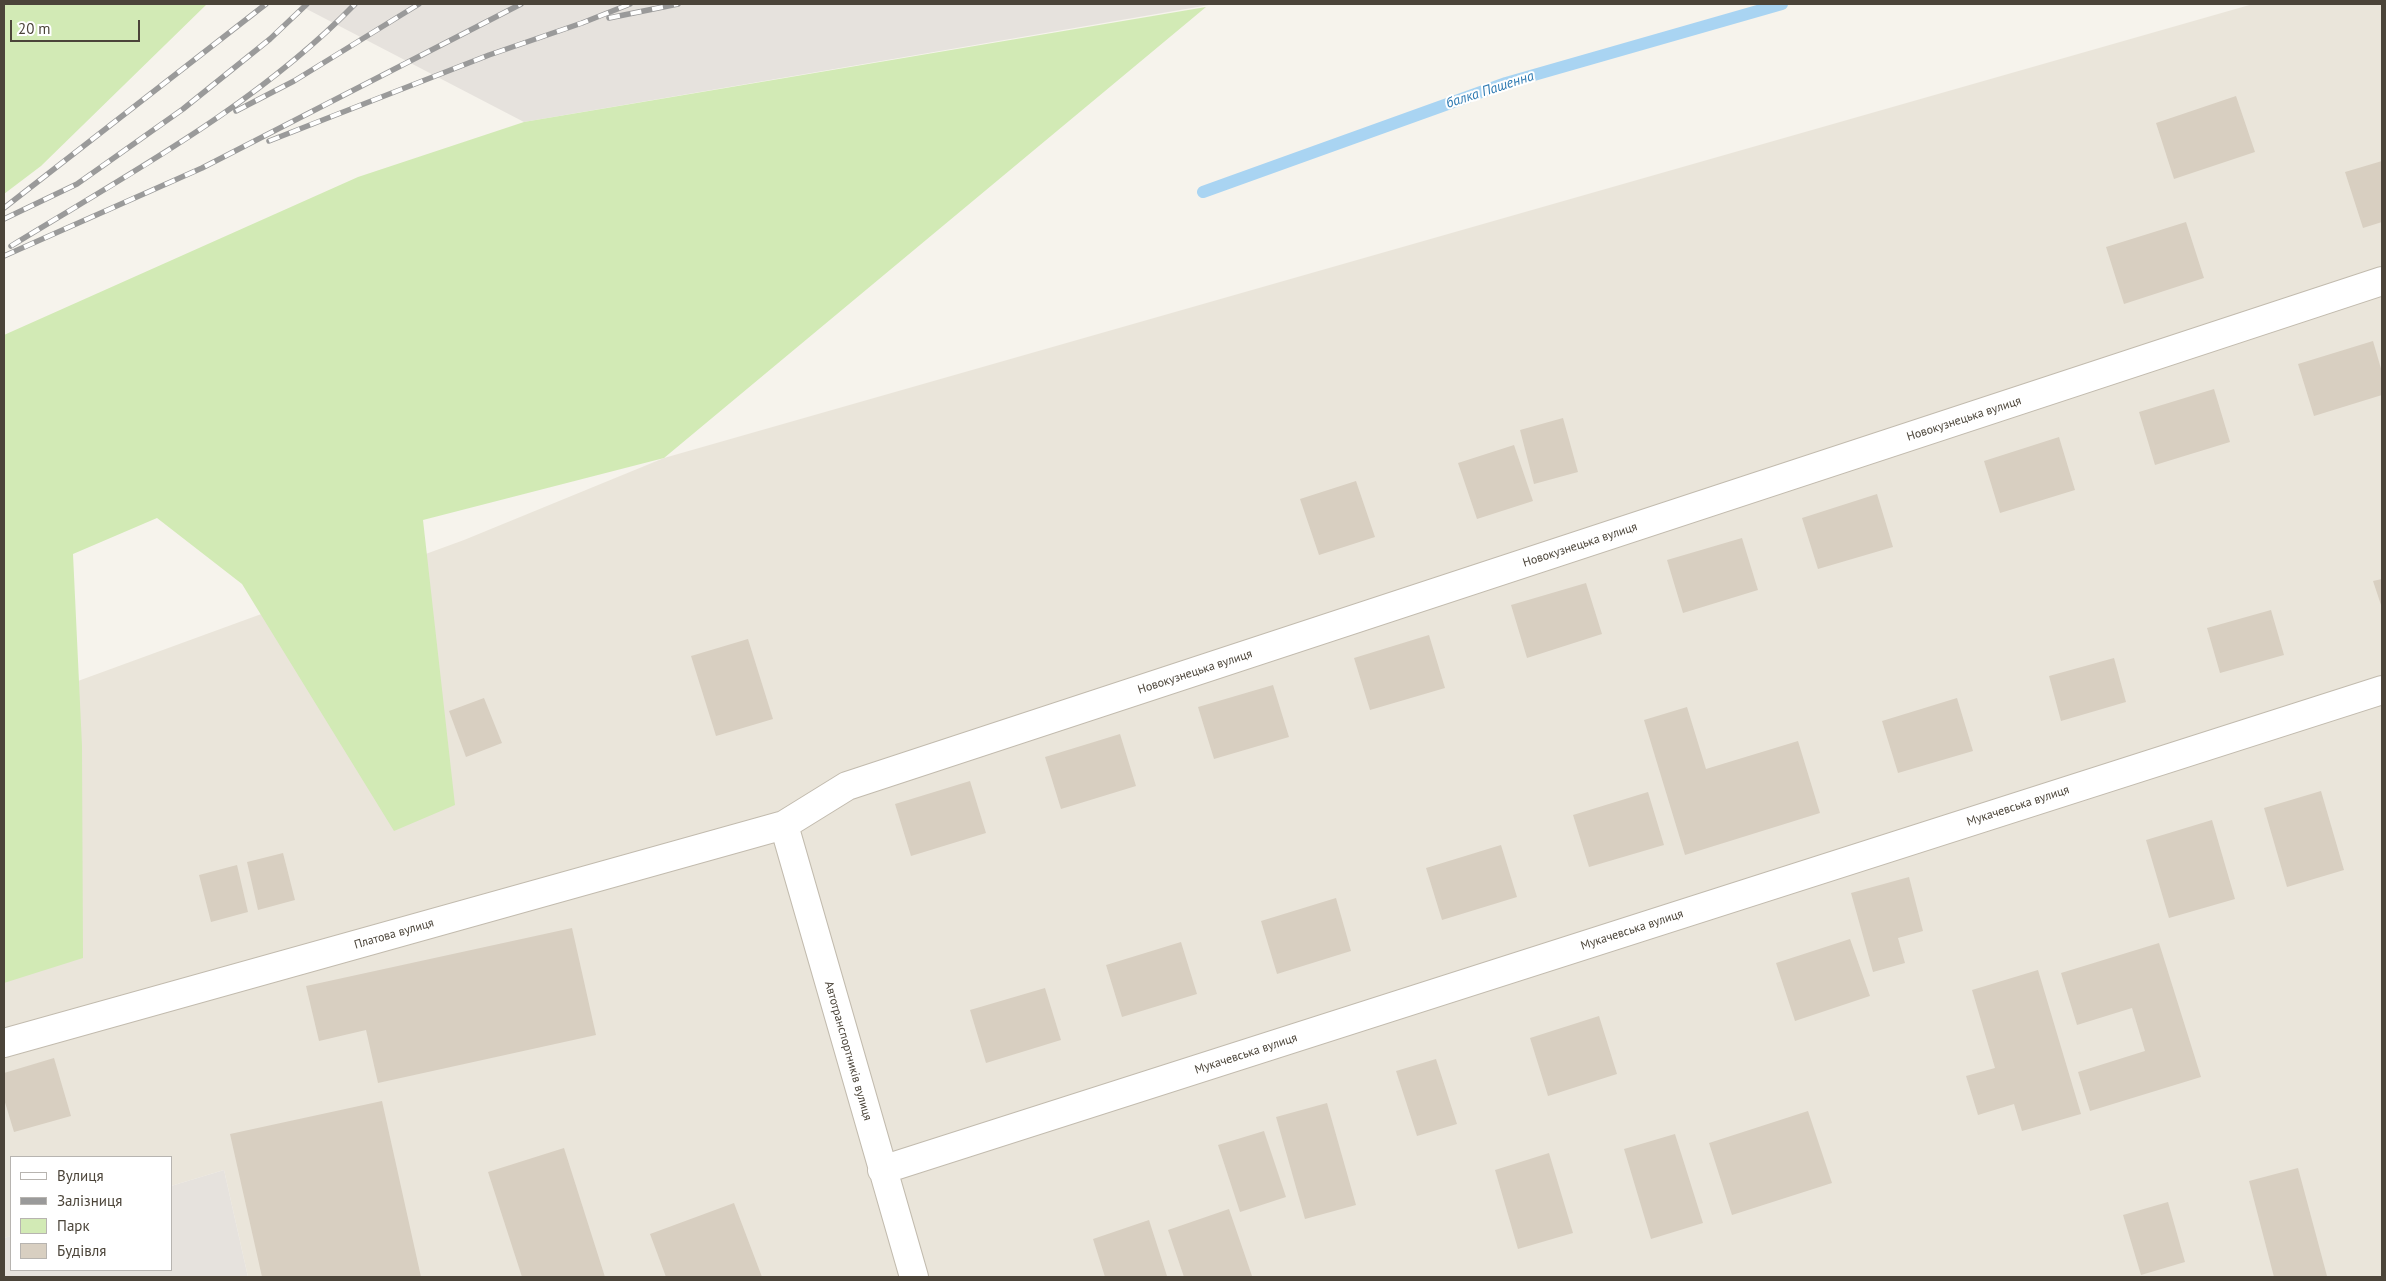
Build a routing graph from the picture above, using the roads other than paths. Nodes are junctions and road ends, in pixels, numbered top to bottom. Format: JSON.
{"nodes":[{"id":1,"x":2382,"y":281,"type":"edge"},
{"id":2,"x":2382,"y":690,"type":"edge"},
{"id":3,"x":784,"y":825,"type":"junction"},
{"id":4,"x":4,"y":1043,"type":"edge"},
{"id":5,"x":882,"y":1170,"type":"junction"},
{"id":6,"x":914,"y":1277,"type":"edge"}],
"edges":[{"from":1,"to":3,"type":"street","name":"Новокузнецька вулиця"},
{"from":2,"to":5,"type":"street","name":"Мукачевська вулиця"},
{"from":3,"to":4,"type":"street","name":"Платова вулиця"},
{"from":3,"to":5,"type":"street","name":"Автотранспортників вулиця"},
{"from":5,"to":6,"type":"street","name":"Автотранспортників вулиця"}]}
